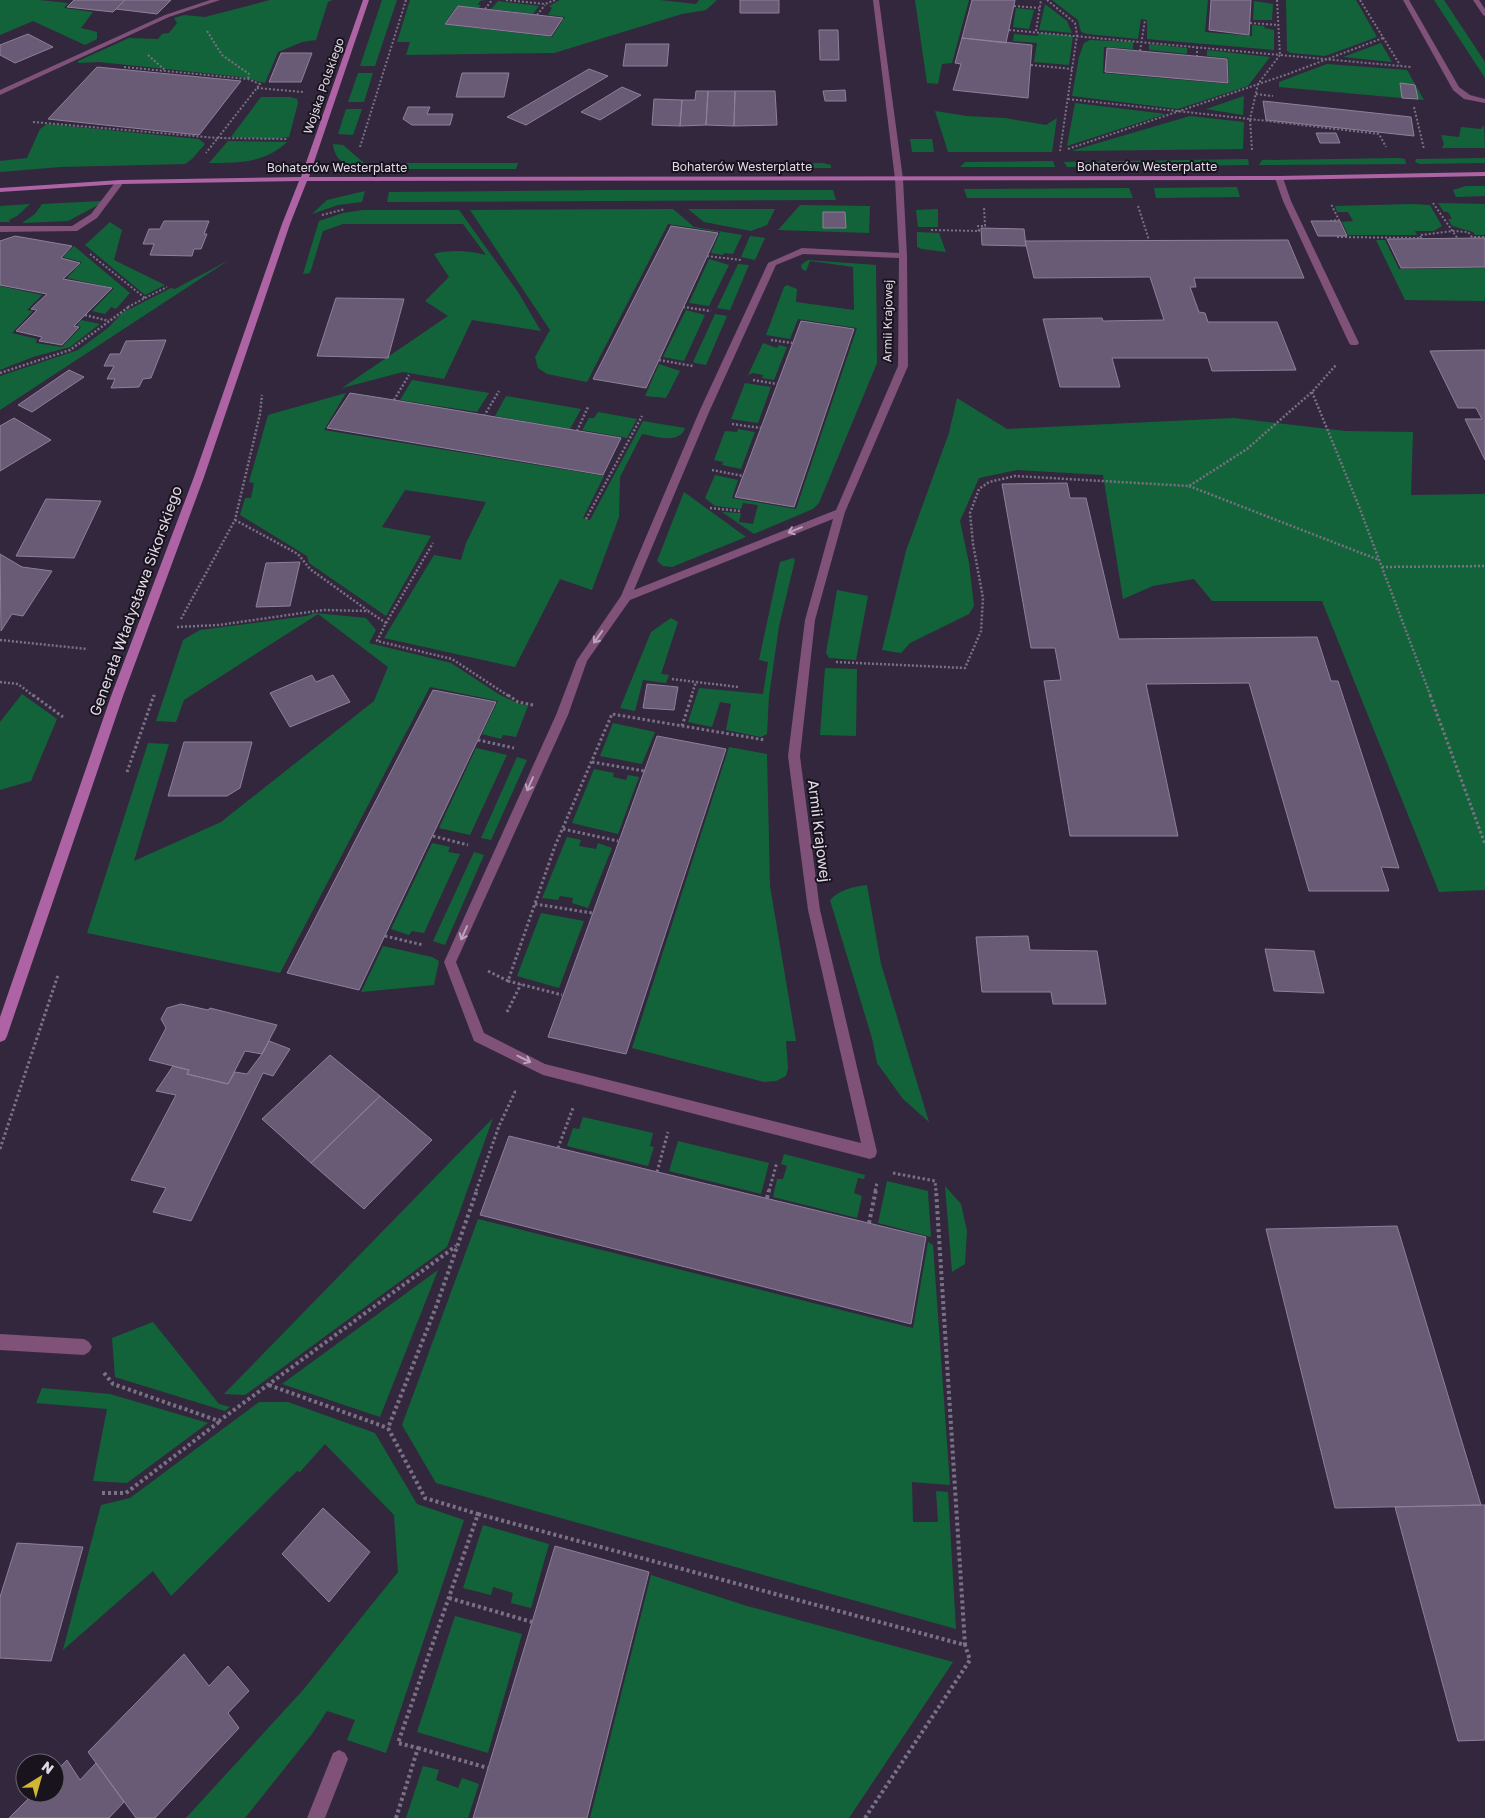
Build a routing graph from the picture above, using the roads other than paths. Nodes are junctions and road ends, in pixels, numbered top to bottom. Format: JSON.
{"nodes":[{"id":1,"x":217,"y":0,"type":"edge"},
{"id":2,"x":366,"y":0,"type":"edge"},
{"id":3,"x":876,"y":0,"type":"edge"},
{"id":4,"x":1406,"y":0,"type":"edge"},
{"id":5,"x":1476,"y":0,"type":"edge"},
{"id":6,"x":1485,"y":14,"type":"edge"},
{"id":7,"x":0,"y":93,"type":"edge"},
{"id":8,"x":1485,"y":101,"type":"edge"},
{"id":9,"x":1485,"y":174,"type":"edge"},
{"id":10,"x":1279,"y":178,"type":"junction"},
{"id":11,"x":304,"y":179,"type":"junction"},
{"id":12,"x":899,"y":179,"type":"junction"},
{"id":13,"x":120,"y":182,"type":"junction"},
{"id":14,"x":0,"y":190,"type":"edge"},
{"id":15,"x":0,"y":229,"type":"edge"},
{"id":16,"x":903,"y":256,"type":"junction"},
{"id":17,"x":1354,"y":343,"type":"road end"},
{"id":18,"x":840,"y":512,"type":"junction"},
{"id":19,"x":626,"y":597,"type":"junction"},
{"id":20,"x":0,"y":1036,"type":"edge"},
{"id":21,"x":0,"y":1342,"type":"edge"},
{"id":22,"x":84,"y":1347,"type":"road end"},
{"id":23,"x":339,"y":1759,"type":"dead end"},
{"id":24,"x":316,"y":1818,"type":"edge"}],
"edges":[{"from":1,"to":7,"type":"street"},
{"from":2,"to":11,"type":"street","name":"Wojska Polskiego"},
{"from":3,"to":12,"type":"street","name":"Armii Krajowej"},
{"from":4,"to":8,"type":"street"},
{"from":5,"to":6,"type":"street"},
{"from":9,"to":10,"type":"street","name":"Bohaterów Westerplatte"},
{"from":10,"to":12,"type":"street","name":"Bohaterów Westerplatte"},
{"from":10,"to":17,"type":"street"},
{"from":11,"to":12,"type":"street","name":"Bohaterów Westerplatte"},
{"from":11,"to":13,"type":"street","name":"Bohaterów Westerplatte"},
{"from":11,"to":20,"type":"street","name":"Generała Władysława Sikorskiego"},
{"from":12,"to":16,"type":"street","name":"Armii Krajowej"},
{"from":13,"to":14,"type":"street","name":"Bohaterów Westerplatte"},
{"from":13,"to":15,"type":"street"},
{"from":16,"to":18,"type":"street","name":"Armii Krajowej"},
{"from":16,"to":19,"type":"street"},
{"from":18,"to":19,"type":"street","one_way":true},
{"from":19,"to":18,"type":"street","name":"Armii Krajowej","one_way":true},
{"from":21,"to":22,"type":"street"},
{"from":23,"to":24,"type":"street"}]}
